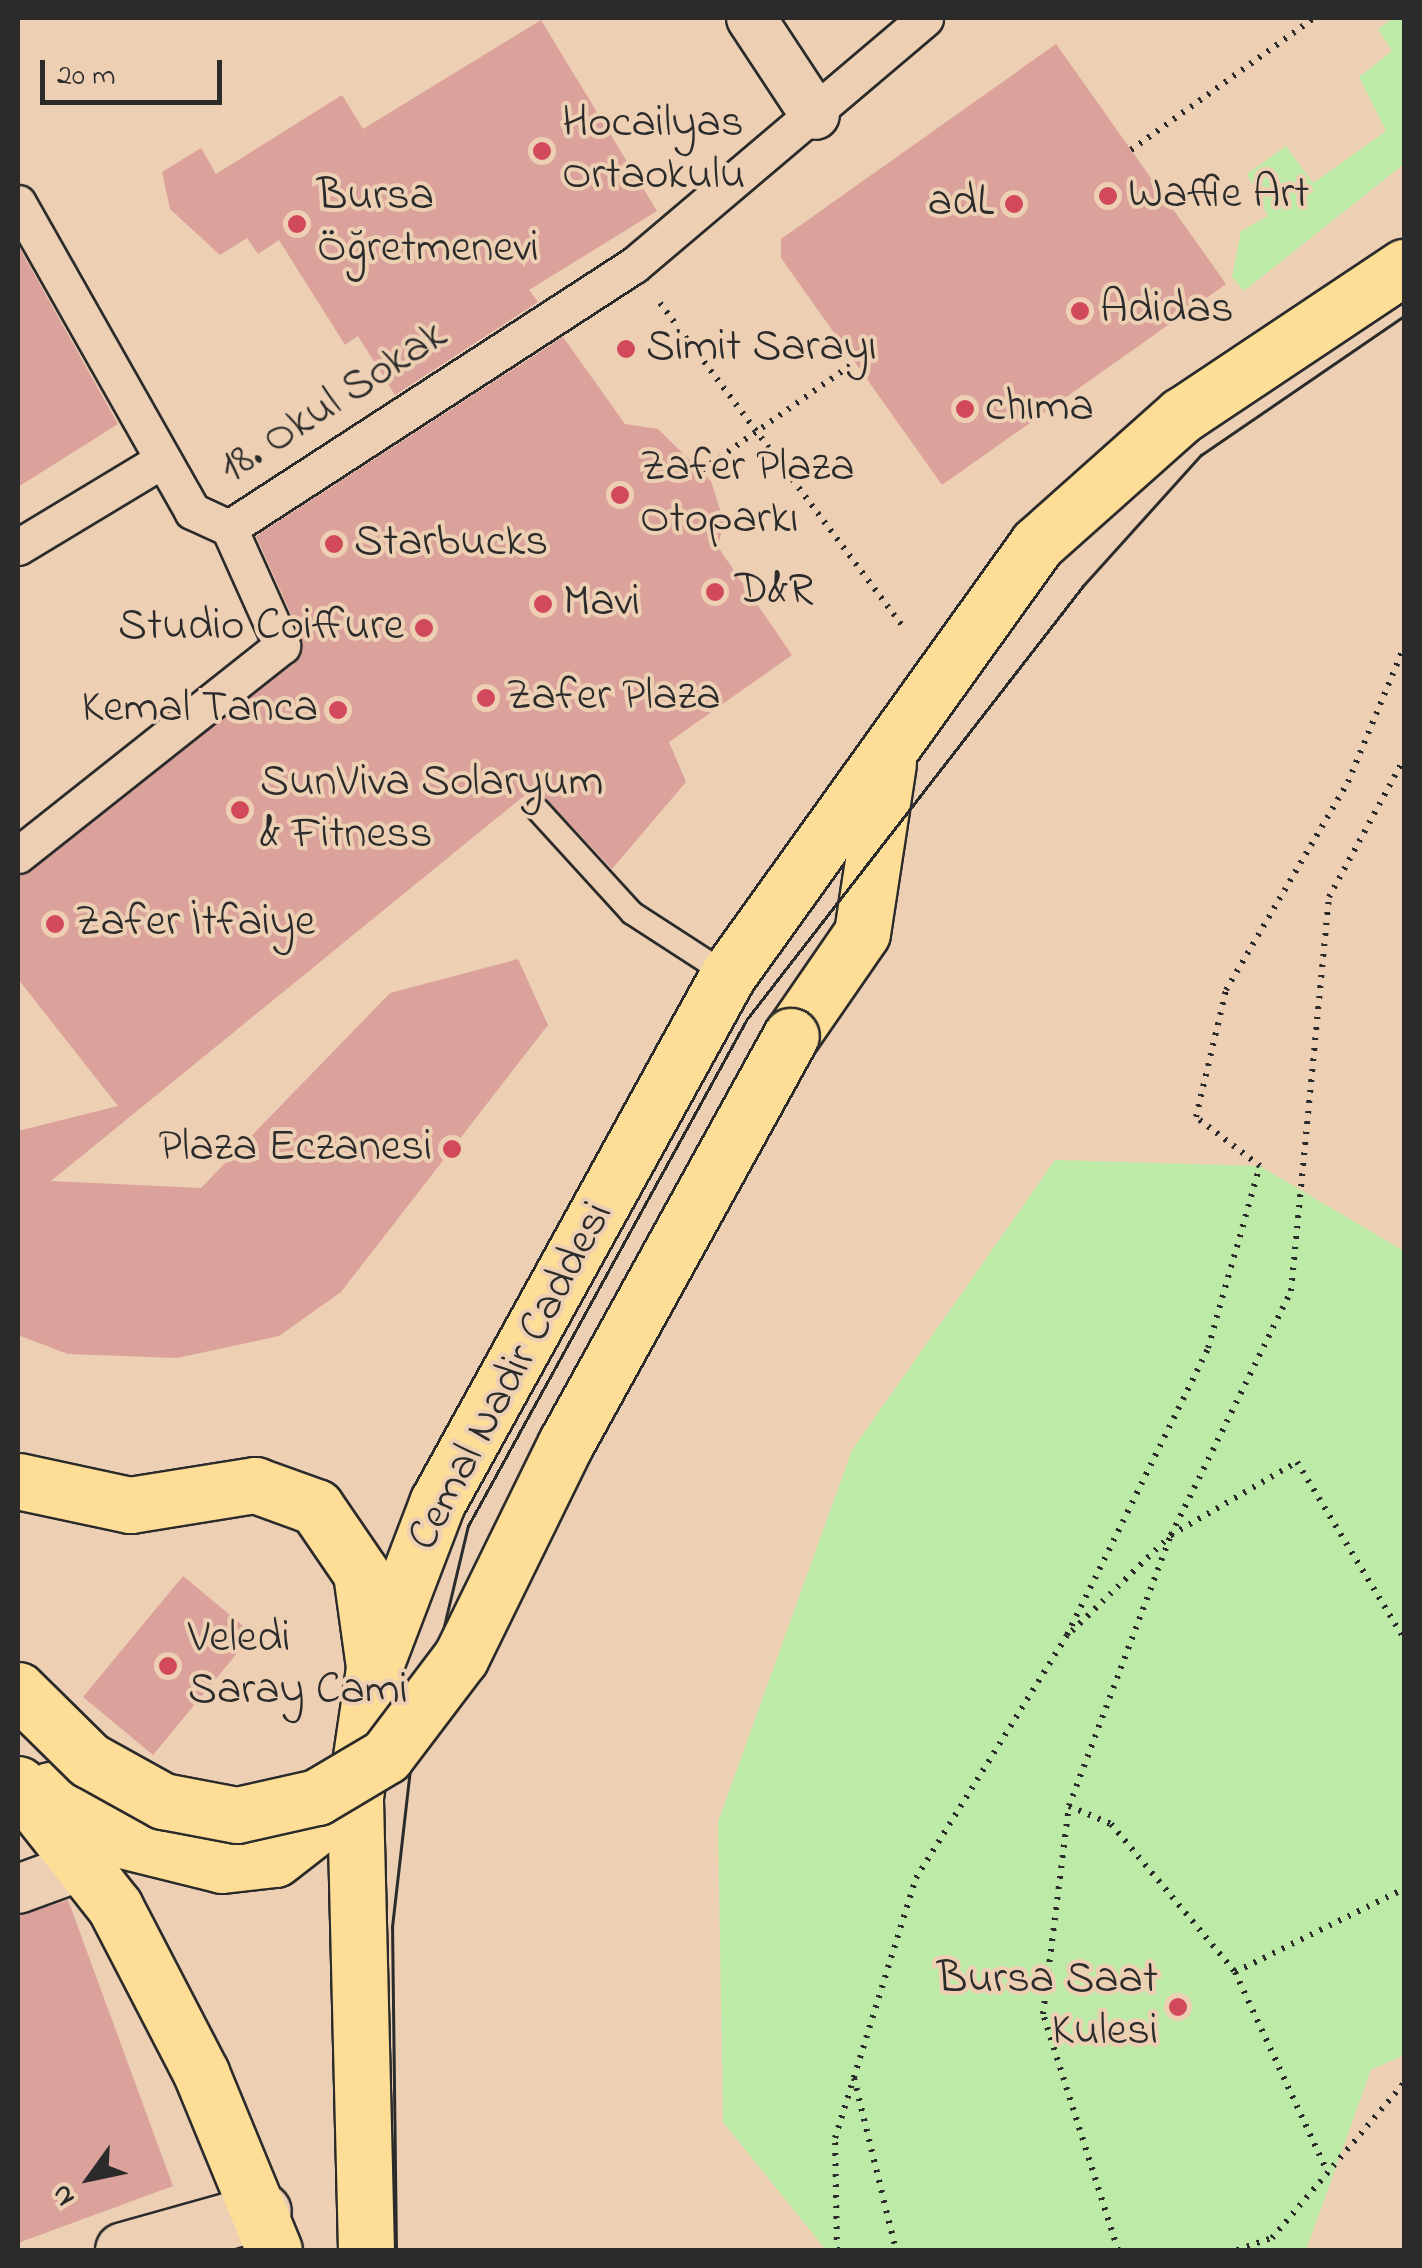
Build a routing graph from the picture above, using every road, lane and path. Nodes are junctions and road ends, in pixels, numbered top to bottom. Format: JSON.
{"nodes":[{"id":1,"x":751,"y":18,"type":"edge"},
{"id":2,"x":926,"y":18,"type":"edge"},
{"id":3,"x":1314,"y":18,"type":"edge"},
{"id":4,"x":815,"y":115,"type":"junction"},
{"id":5,"x":1131,"y":150,"type":"dead end"},
{"id":6,"x":18,"y":203,"type":"edge"},
{"id":7,"x":633,"y":266,"type":"junction"},
{"id":8,"x":1404,"y":266,"type":"edge"},
{"id":9,"x":855,"y":362,"type":"dead end"},
{"id":10,"x":756,"y":430,"type":"junction"},
{"id":11,"x":162,"y":460,"type":"junction"},
{"id":12,"x":702,"y":470,"type":"dead end"},
{"id":13,"x":229,"y":528,"type":"junction"},
{"id":14,"x":18,"y":547,"type":"edge"},
{"id":15,"x":1404,"y":647,"type":"edge"},
{"id":16,"x":944,"y":682,"type":"junction"},
{"id":17,"x":888,"y":757,"type":"junction"},
{"id":18,"x":1404,"y":759,"type":"edge"},
{"id":19,"x":538,"y":810,"type":"dead end"},
{"id":20,"x":18,"y":855,"type":"edge"},
{"id":21,"x":728,"y":975,"type":"junction"},
{"id":22,"x":18,"y":1481,"type":"edge"},
{"id":23,"x":1171,"y":1535,"type":"junction"},
{"id":24,"x":1067,"y":1635,"type":"junction"},
{"id":25,"x":1404,"y":1639,"type":"edge"},
{"id":26,"x":374,"y":1668,"type":"junction"},
{"id":27,"x":18,"y":1690,"type":"edge"},
{"id":28,"x":18,"y":1762,"type":"edge"},
{"id":29,"x":18,"y":1784,"type":"edge"},
{"id":30,"x":355,"y":1796,"type":"junction"},
{"id":31,"x":1069,"y":1806,"type":"junction"},
{"id":32,"x":84,"y":1865,"type":"junction"},
{"id":33,"x":1404,"y":1889,"type":"edge"},
{"id":34,"x":18,"y":1890,"type":"edge"},
{"id":35,"x":1235,"y":1972,"type":"junction"},
{"id":36,"x":854,"y":2077,"type":"junction"},
{"id":37,"x":1404,"y":2083,"type":"edge"},
{"id":38,"x":1326,"y":2169,"type":"junction"},
{"id":39,"x":268,"y":2231,"type":"edge"},
{"id":40,"x":123,"y":2250,"type":"edge"},
{"id":41,"x":366,"y":2250,"type":"edge"},
{"id":42,"x":837,"y":2250,"type":"edge"},
{"id":43,"x":896,"y":2250,"type":"edge"},
{"id":44,"x":1118,"y":2250,"type":"edge"},
{"id":45,"x":1237,"y":2250,"type":"edge"}],
"edges":[{"from":1,"to":4,"type":"street"},
{"from":2,"to":4,"type":"street","name":"18. Okul Sokak"},
{"from":3,"to":5,"type":"path"},
{"from":4,"to":7,"type":"street","name":"18. Okul Sokak"},
{"from":6,"to":11,"type":"street"},
{"from":7,"to":10,"type":"path"},
{"from":7,"to":13,"type":"street","name":"18. Okul Sokak"},
{"from":8,"to":16,"type":"main road","name":"Cemal Nadir Caddesi"},
{"from":9,"to":10,"type":"path"},
{"from":10,"to":12,"type":"path"},
{"from":10,"to":16,"type":"path"},
{"from":11,"to":13,"type":"street"},
{"from":11,"to":14,"type":"street"},
{"from":13,"to":20,"type":"street","name":"18. Okul Sokak"},
{"from":15,"to":24,"type":"path"},
{"from":16,"to":17,"type":"main road","name":"Cemal Nadir Caddesi"},
{"from":17,"to":21,"type":"main road","name":"Cemal Nadir Caddesi"},
{"from":17,"to":27,"type":"main road","name":"Cemal Nadir Caddesi","bridge":true},
{"from":18,"to":23,"type":"path"},
{"from":19,"to":21,"type":"lane"},
{"from":21,"to":26,"type":"main road","name":"Cemal Nadir Caddesi"},
{"from":22,"to":26,"type":"main road"},
{"from":23,"to":24,"type":"path"},
{"from":23,"to":25,"type":"path"},
{"from":23,"to":31,"type":"path"},
{"from":24,"to":36,"type":"path"},
{"from":26,"to":30,"type":"main road","name":"Cemal Nadir Caddesi"},
{"from":28,"to":30,"type":"main road"},
{"from":29,"to":32,"type":"main road"},
{"from":30,"to":41,"type":"main road","name":"Cemal Nadir Caddesi"},
{"from":31,"to":35,"type":"path"},
{"from":31,"to":44,"type":"path"},
{"from":32,"to":34,"type":"street"},
{"from":32,"to":39,"type":"main road"},
{"from":33,"to":35,"type":"path"},
{"from":35,"to":38,"type":"path"},
{"from":36,"to":42,"type":"path"},
{"from":36,"to":43,"type":"path"},
{"from":37,"to":38,"type":"path"},
{"from":38,"to":45,"type":"path"},
{"from":39,"to":40,"type":"main road"}]}
